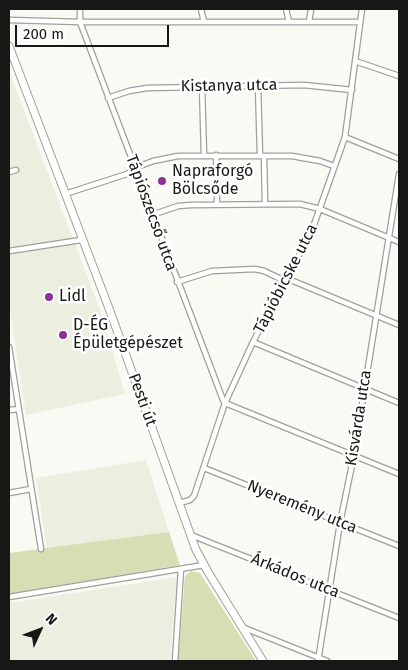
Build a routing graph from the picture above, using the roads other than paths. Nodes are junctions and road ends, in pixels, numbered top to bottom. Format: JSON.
{"nodes":[{"id":1,"x":80,"y":9,"type":"edge"},
{"id":2,"x":201,"y":9,"type":"edge"},
{"id":3,"x":286,"y":9,"type":"edge"},
{"id":4,"x":311,"y":9,"type":"edge"},
{"id":5,"x":362,"y":9,"type":"edge"},
{"id":6,"x":9,"y":20,"type":"edge"},
{"id":7,"x":80,"y":22,"type":"junction"},
{"id":8,"x":204,"y":22,"type":"junction"},
{"id":9,"x":288,"y":22,"type":"junction"},
{"id":10,"x":309,"y":22,"type":"junction"},
{"id":11,"x":360,"y":22,"type":"junction"},
{"id":12,"x":9,"y":46,"type":"edge"},
{"id":13,"x":355,"y":61,"type":"junction"},
{"id":14,"x":399,"y":76,"type":"edge"},
{"id":15,"x":258,"y":85,"type":"junction"},
{"id":16,"x":202,"y":86,"type":"junction"},
{"id":17,"x":352,"y":90,"type":"junction"},
{"id":18,"x":108,"y":98,"type":"junction"},
{"id":19,"x":344,"y":137,"type":"junction"},
{"id":20,"x":204,"y":155,"type":"junction"},
{"id":21,"x":216,"y":155,"type":"junction"},
{"id":22,"x":262,"y":156,"type":"junction"},
{"id":23,"x":399,"y":159,"type":"edge"},
{"id":24,"x":334,"y":166,"type":"junction"},
{"id":25,"x":135,"y":169,"type":"junction"},
{"id":26,"x":16,"y":170,"type":"dead end"},
{"id":27,"x":9,"y":172,"type":"edge"},
{"id":28,"x":399,"y":174,"type":"edge"},
{"id":29,"x":65,"y":194,"type":"junction"},
{"id":30,"x":265,"y":203,"type":"junction"},
{"id":31,"x":217,"y":204,"type":"junction"},
{"id":32,"x":320,"y":209,"type":"junction"},
{"id":33,"x":152,"y":215,"type":"junction"},
{"id":34,"x":389,"y":238,"type":"junction"},
{"id":35,"x":81,"y":240,"type":"junction"},
{"id":36,"x":399,"y":242,"type":"edge"},
{"id":37,"x":9,"y":252,"type":"edge"},
{"id":38,"x":285,"y":280,"type":"junction"},
{"id":39,"x":177,"y":282,"type":"junction"},
{"id":40,"x":375,"y":315,"type":"junction"},
{"id":41,"x":399,"y":325,"type":"edge"},
{"id":42,"x":253,"y":342,"type":"junction"},
{"id":43,"x":9,"y":347,"type":"edge"},
{"id":44,"x":364,"y":390,"type":"junction"},
{"id":45,"x":225,"y":403,"type":"junction"},
{"id":46,"x":399,"y":403,"type":"edge"},
{"id":47,"x":19,"y":409,"type":"junction"},
{"id":48,"x":9,"y":410,"type":"edge"},
{"id":49,"x":354,"y":455,"type":"junction"},
{"id":50,"x":204,"y":468,"type":"junction"},
{"id":51,"x":399,"y":474,"type":"edge"},
{"id":52,"x":31,"y":490,"type":"junction"},
{"id":53,"x":9,"y":493,"type":"edge"},
{"id":54,"x":179,"y":503,"type":"junction"},
{"id":55,"x":340,"y":523,"type":"junction"},
{"id":56,"x":191,"y":535,"type":"junction"},
{"id":57,"x":399,"y":546,"type":"edge"},
{"id":58,"x":41,"y":549,"type":"dead end"},
{"id":59,"x":204,"y":565,"type":"junction"},
{"id":60,"x":181,"y":569,"type":"junction"},
{"id":61,"x":329,"y":590,"type":"junction"},
{"id":62,"x":9,"y":597,"type":"edge"},
{"id":63,"x":399,"y":618,"type":"edge"},
{"id":64,"x":241,"y":627,"type":"junction"},
{"id":65,"x":318,"y":659,"type":"edge"},
{"id":66,"x":174,"y":661,"type":"edge"},
{"id":67,"x":263,"y":661,"type":"edge"},
{"id":68,"x":327,"y":661,"type":"edge"}],
"edges":[{"from":1,"to":7,"type":"street"},
{"from":2,"to":8,"type":"street"},
{"from":3,"to":9,"type":"street"},
{"from":4,"to":10,"type":"street"},
{"from":5,"to":11,"type":"street","name":"Tápióbicske utca"},
{"from":6,"to":7,"type":"street"},
{"from":7,"to":8,"type":"street"},
{"from":7,"to":18,"type":"street","name":"Tápiószecső utca"},
{"from":8,"to":9,"type":"street"},
{"from":9,"to":10,"type":"street"},
{"from":10,"to":11,"type":"street"},
{"from":11,"to":13,"type":"street","name":"Tápióbicske utca"},
{"from":12,"to":29,"type":"main road","name":"Pesti út"},
{"from":13,"to":14,"type":"street"},
{"from":13,"to":17,"type":"street","name":"Tápióbicske utca"},
{"from":15,"to":16,"type":"street","name":"Kistanya utca"},
{"from":15,"to":17,"type":"street","name":"Kistanya utca"},
{"from":15,"to":22,"type":"street"},
{"from":16,"to":18,"type":"street","name":"Kistanya utca"},
{"from":16,"to":20,"type":"street"},
{"from":17,"to":19,"type":"street","name":"Tápióbicske utca"},
{"from":18,"to":25,"type":"street","name":"Tápiószecső utca"},
{"from":19,"to":23,"type":"street"},
{"from":19,"to":24,"type":"street","name":"Tápióbicske utca"},
{"from":20,"to":21,"type":"street"},
{"from":20,"to":25,"type":"street"},
{"from":21,"to":22,"type":"street"},
{"from":21,"to":31,"type":"street"},
{"from":22,"to":24,"type":"street"},
{"from":22,"to":30,"type":"street"},
{"from":24,"to":32,"type":"street","name":"Tápióbicske utca"},
{"from":25,"to":29,"type":"street"},
{"from":25,"to":33,"type":"street","name":"Tápiószecső utca"},
{"from":26,"to":27,"type":"street"},
{"from":28,"to":34,"type":"street","name":"Kisvárda utca"},
{"from":29,"to":35,"type":"main road","name":"Pesti út"},
{"from":30,"to":31,"type":"street"},
{"from":30,"to":32,"type":"street"},
{"from":31,"to":33,"type":"street"},
{"from":32,"to":34,"type":"street"},
{"from":32,"to":38,"type":"street","name":"Tápióbicske utca"},
{"from":33,"to":39,"type":"street","name":"Tápiószecső utca"},
{"from":34,"to":36,"type":"street"},
{"from":34,"to":40,"type":"street","name":"Kisvárda utca"},
{"from":35,"to":37,"type":"street"},
{"from":35,"to":54,"type":"main road","name":"Pesti út"},
{"from":38,"to":39,"type":"street"},
{"from":38,"to":40,"type":"street"},
{"from":38,"to":42,"type":"street","name":"Tápióbicske utca"},
{"from":39,"to":45,"type":"street","name":"Tápiószecső utca"},
{"from":40,"to":41,"type":"street"},
{"from":40,"to":44,"type":"street","name":"Kisvárda utca"},
{"from":42,"to":44,"type":"street"},
{"from":42,"to":45,"type":"street","name":"Tápióbicske utca"},
{"from":43,"to":47,"type":"street"},
{"from":44,"to":46,"type":"street"},
{"from":44,"to":49,"type":"street","name":"Kisvárda utca"},
{"from":45,"to":49,"type":"street"},
{"from":45,"to":50,"type":"street","name":"Tápióbicske utca"},
{"from":47,"to":48,"type":"street"},
{"from":47,"to":52,"type":"street"},
{"from":49,"to":51,"type":"street"},
{"from":49,"to":55,"type":"street","name":"Kisvárda utca"},
{"from":50,"to":54,"type":"street","name":"Tápióbicske utca"},
{"from":50,"to":55,"type":"street","name":"Nyeremény utca"},
{"from":52,"to":53,"type":"street"},
{"from":52,"to":58,"type":"street"},
{"from":54,"to":56,"type":"main road","name":"Pesti út"},
{"from":55,"to":57,"type":"street","name":"Nyeremény utca"},
{"from":55,"to":61,"type":"street","name":"Kisvárda utca"},
{"from":56,"to":59,"type":"main road","name":"Pesti út"},
{"from":56,"to":61,"type":"street","name":"Árkádos utca"},
{"from":59,"to":60,"type":"street"},
{"from":59,"to":64,"type":"main road","name":"Pesti út"},
{"from":60,"to":62,"type":"street"},
{"from":60,"to":66,"type":"street"},
{"from":61,"to":63,"type":"street","name":"Árkádos utca"},
{"from":61,"to":65,"type":"street","name":"Kisvárda utca"},
{"from":64,"to":65,"type":"street"},
{"from":64,"to":67,"type":"main road","name":"Pesti út"},
{"from":65,"to":68,"type":"street"}]}
